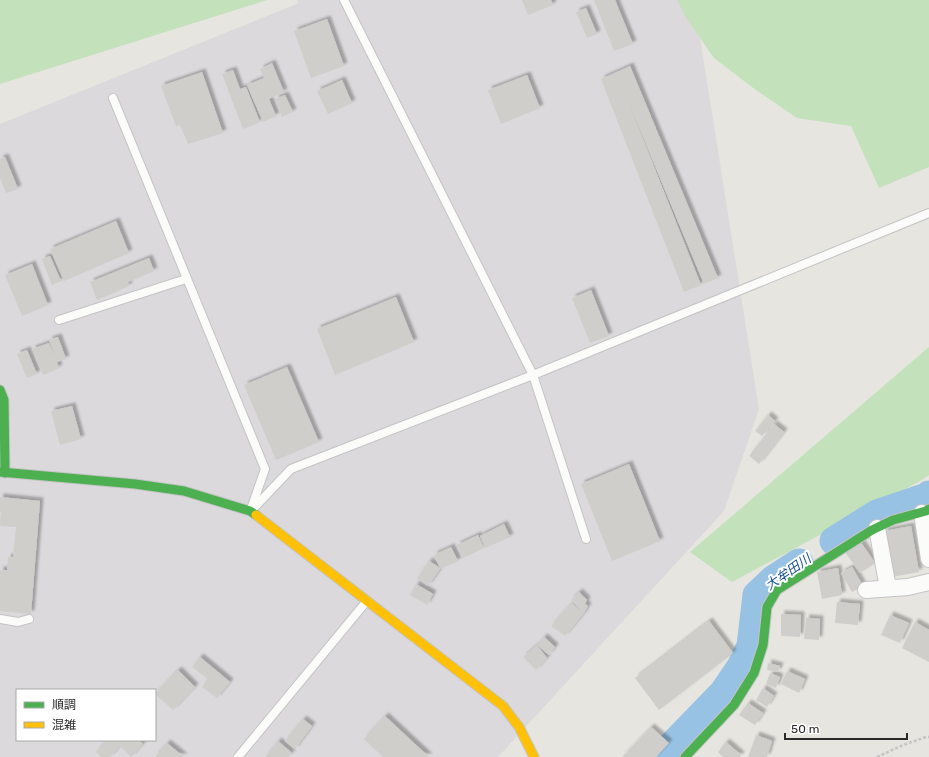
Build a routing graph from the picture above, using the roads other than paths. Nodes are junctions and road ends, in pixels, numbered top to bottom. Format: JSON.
{"nodes":[{"id":1,"x":344,"y":0,"type":"edge"},
{"id":2,"x":113,"y":98,"type":"dead end"},
{"id":3,"x":929,"y":213,"type":"edge"},
{"id":4,"x":186,"y":279,"type":"junction"},
{"id":5,"x":59,"y":320,"type":"dead end"},
{"id":6,"x":533,"y":375,"type":"junction"},
{"id":7,"x":0,"y":390,"type":"edge"},
{"id":8,"x":3,"y":473,"type":"edge"},
{"id":9,"x":250,"y":511,"type":"junction"},
{"id":10,"x":925,"y":511,"type":"edge"},
{"id":11,"x":877,"y":528,"type":"junction"},
{"id":12,"x":586,"y":539,"type":"dead end"},
{"id":13,"x":929,"y":559,"type":"edge"},
{"id":14,"x":929,"y":582,"type":"edge"},
{"id":15,"x":888,"y":588,"type":"junction"},
{"id":16,"x":866,"y":590,"type":"dead end"},
{"id":17,"x":367,"y":601,"type":"junction"},
{"id":18,"x":0,"y":619,"type":"edge"},
{"id":19,"x":29,"y":619,"type":"dead end"},
{"id":20,"x":238,"y":757,"type":"edge"},
{"id":21,"x":534,"y":757,"type":"edge"},
{"id":22,"x":685,"y":757,"type":"edge"}],
"edges":[{"from":1,"to":6,"type":"lane"},
{"from":2,"to":4,"type":"lane"},
{"from":3,"to":6,"type":"lane"},
{"from":4,"to":5,"type":"lane"},
{"from":4,"to":9,"type":"lane"},
{"from":6,"to":9,"type":"lane"},
{"from":6,"to":12,"type":"lane"},
{"from":7,"to":8,"type":"street"},
{"from":8,"to":9,"type":"street"},
{"from":9,"to":17,"type":"street"},
{"from":10,"to":11,"type":"street"},
{"from":10,"to":13,"type":"street"},
{"from":11,"to":15,"type":"street"},
{"from":11,"to":22,"type":"street"},
{"from":14,"to":15,"type":"street"},
{"from":15,"to":16,"type":"street"},
{"from":17,"to":20,"type":"lane"},
{"from":17,"to":21,"type":"street"},
{"from":18,"to":19,"type":"lane"}]}
